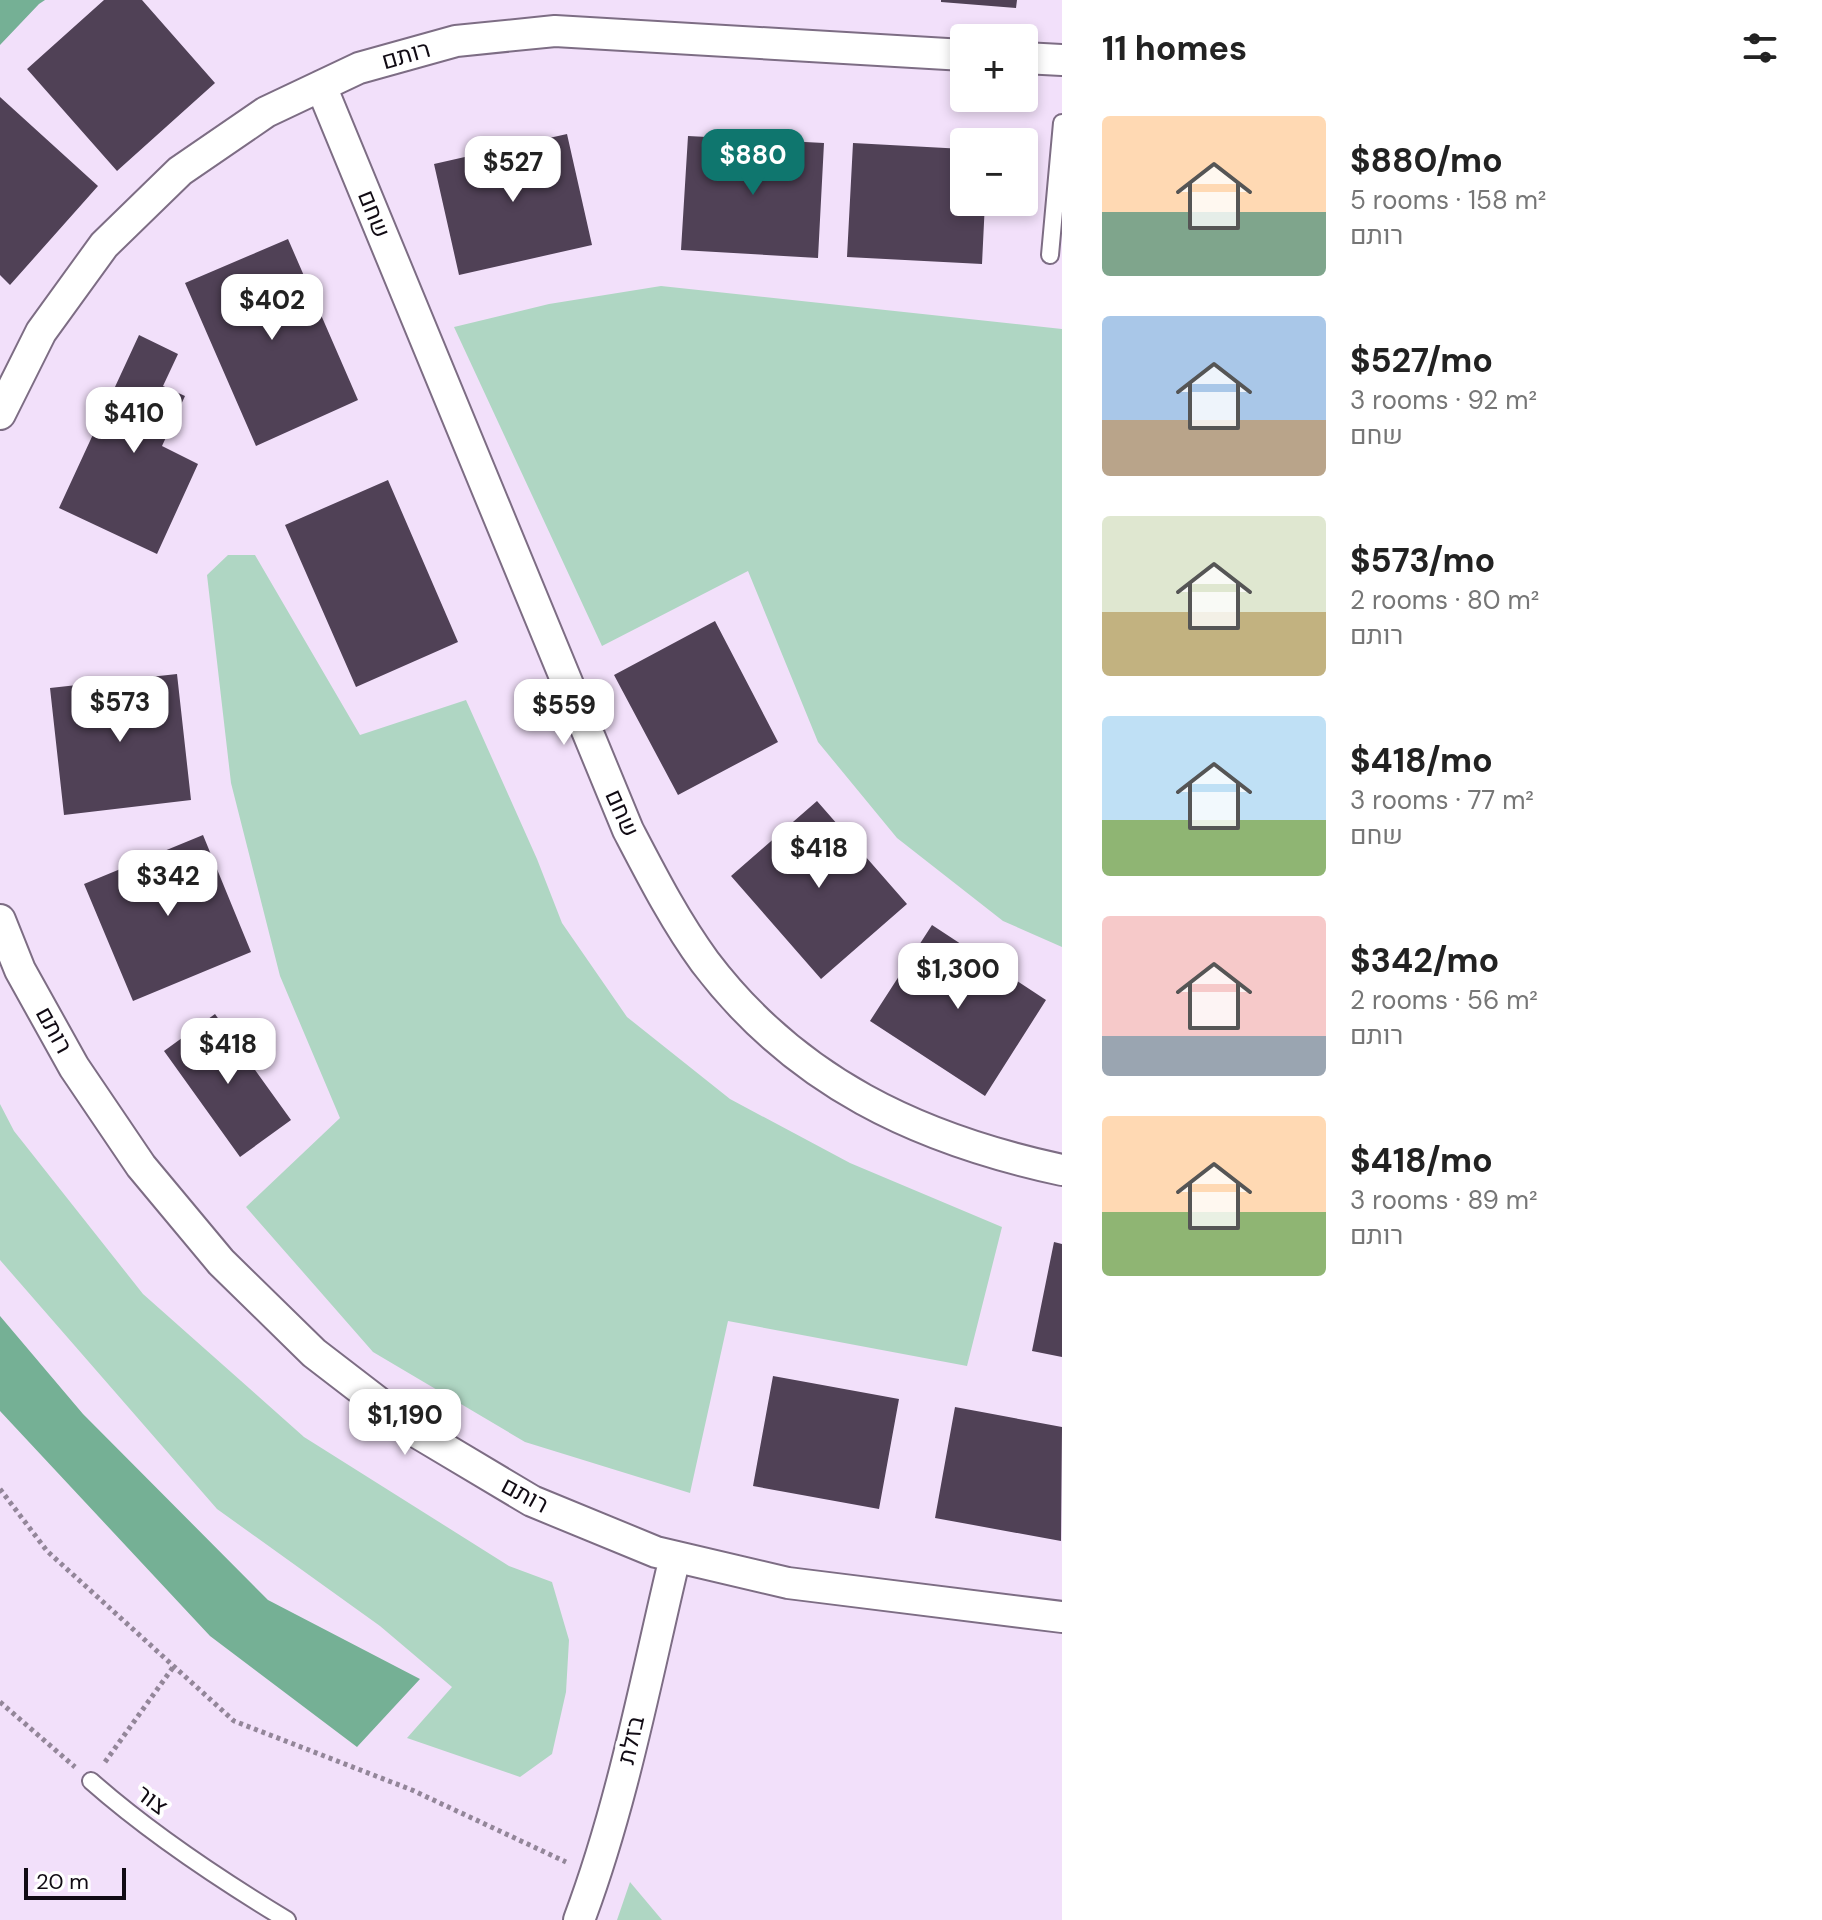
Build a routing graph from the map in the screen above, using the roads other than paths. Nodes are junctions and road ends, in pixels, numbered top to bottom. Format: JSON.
{"nodes":[{"id":1,"x":950,"y":54,"type":"edge"},
{"id":2,"x":1038,"y":59,"type":"edge"},
{"id":3,"x":1062,"y":60,"type":"edge"},
{"id":4,"x":321,"y":86,"type":"junction"},
{"id":5,"x":1062,"y":123,"type":"edge"},
{"id":6,"x":1050,"y":255,"type":"dead end"},
{"id":7,"x":0,"y":414,"type":"edge"},
{"id":8,"x":0,"y":920,"type":"edge"},
{"id":9,"x":1062,"y":1170,"type":"edge"},
{"id":10,"x":675,"y":1557,"type":"junction"},
{"id":11,"x":1062,"y":1617,"type":"edge"},
{"id":12,"x":91,"y":1781,"type":"road end"},
{"id":13,"x":287,"y":1920,"type":"edge"},
{"id":14,"x":579,"y":1920,"type":"edge"}],
"edges":[{"from":1,"to":4,"type":"street","name":"רותם"},
{"from":2,"to":3,"type":"street"},
{"from":4,"to":7,"type":"street","name":"רותם"},
{"from":4,"to":9,"type":"street","name":"שחם"},
{"from":5,"to":6,"type":"lane"},
{"from":8,"to":10,"type":"street","name":"רותם"},
{"from":10,"to":11,"type":"street","name":"רותם"},
{"from":10,"to":14,"type":"street","name":"בזלת"},
{"from":12,"to":13,"type":"lane","name":"צור"}]}
